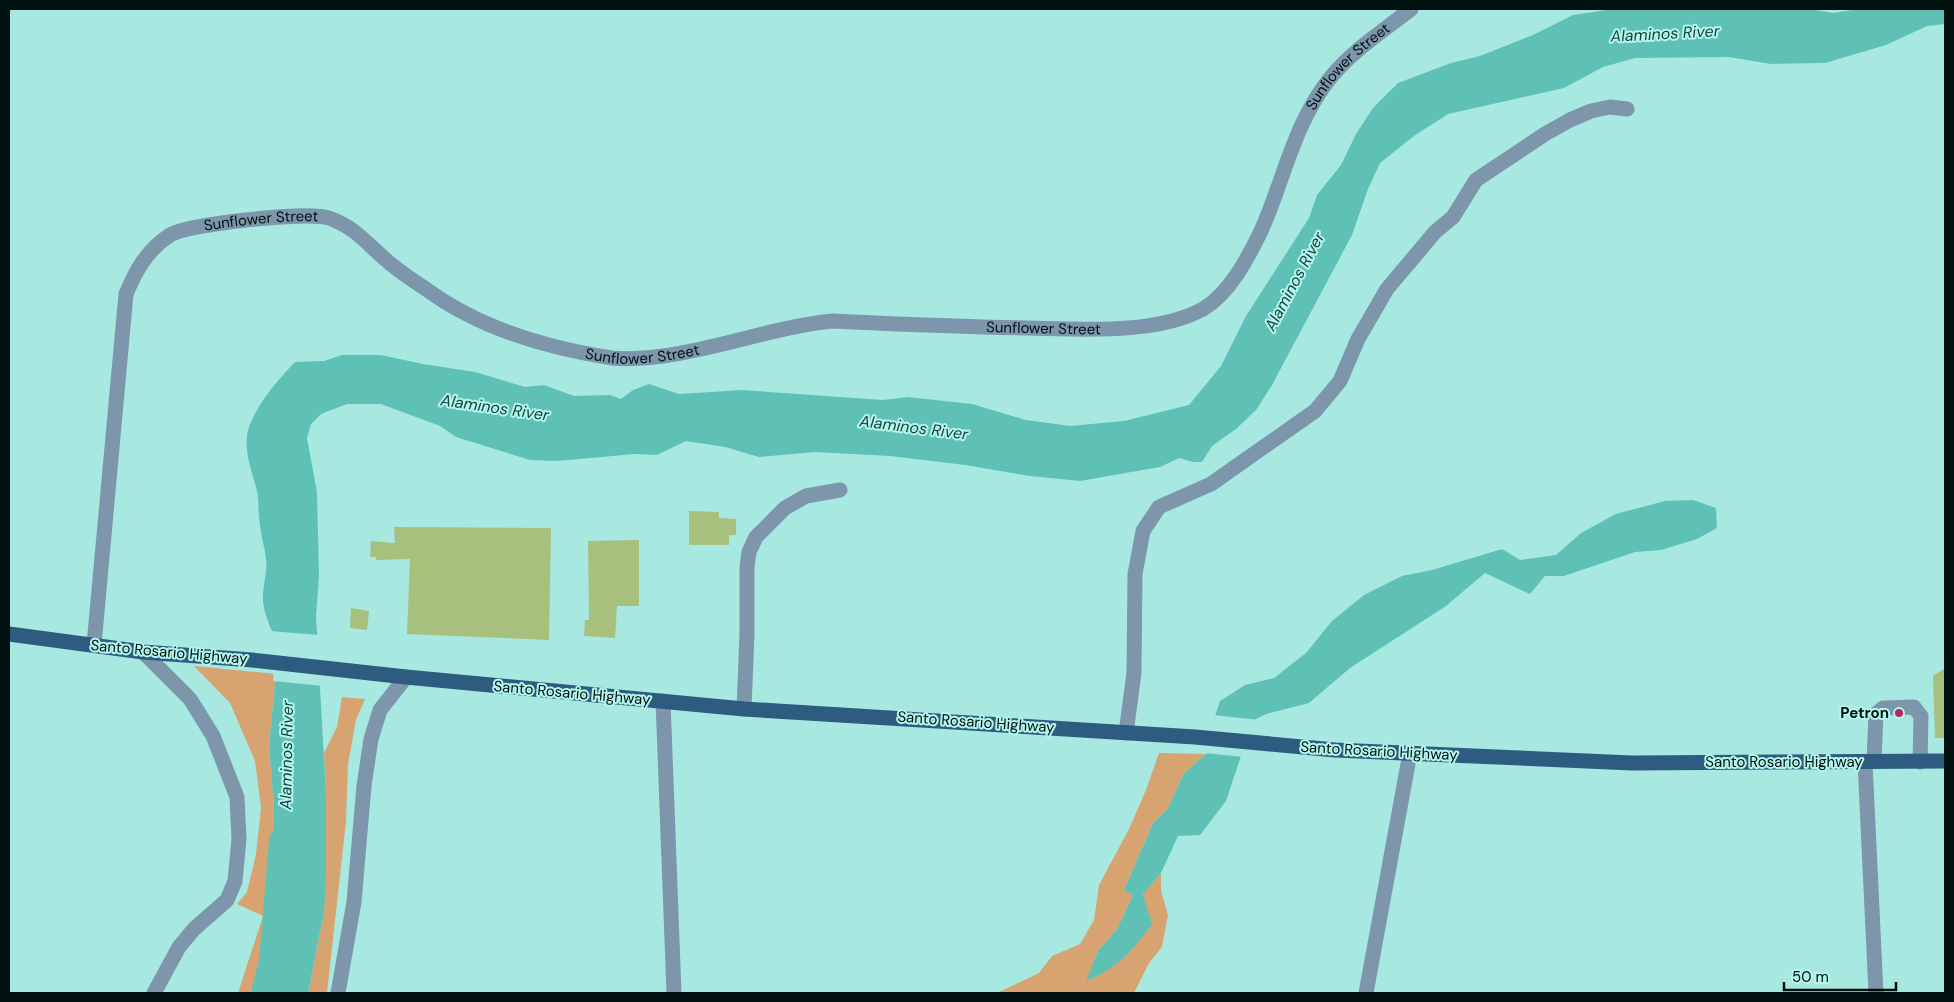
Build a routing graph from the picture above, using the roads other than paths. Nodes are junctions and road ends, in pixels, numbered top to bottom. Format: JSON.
{"nodes":[{"id":1,"x":1411,"y":9,"type":"edge"},
{"id":2,"x":1627,"y":109,"type":"dead end"},
{"id":3,"x":840,"y":490,"type":"dead end"},
{"id":4,"x":9,"y":634,"type":"edge"},
{"id":5,"x":94,"y":645,"type":"junction"},
{"id":6,"x":143,"y":652,"type":"junction"},
{"id":7,"x":406,"y":677,"type":"junction"},
{"id":8,"x":663,"y":701,"type":"junction"},
{"id":9,"x":744,"y":709,"type":"junction"},
{"id":10,"x":1126,"y":732,"type":"junction"},
{"id":11,"x":1410,"y":753,"type":"junction"},
{"id":12,"x":1870,"y":761,"type":"junction"},
{"id":13,"x":1945,"y":761,"type":"edge"},
{"id":14,"x":1920,"y":762,"type":"junction"},
{"id":15,"x":154,"y":993,"type":"edge"},
{"id":16,"x":338,"y":993,"type":"edge"},
{"id":17,"x":674,"y":993,"type":"edge"},
{"id":18,"x":1366,"y":993,"type":"edge"},
{"id":19,"x":1876,"y":993,"type":"edge"}],
"edges":[{"from":1,"to":5,"type":"street","name":"Sunflower Street"},
{"from":2,"to":10,"type":"street"},
{"from":3,"to":9,"type":"street"},
{"from":4,"to":5,"type":"main road","name":"Santo Rosario Highway"},
{"from":5,"to":6,"type":"main road","name":"Santo Rosario Highway"},
{"from":6,"to":7,"type":"main road","name":"Santo Rosario Highway"},
{"from":6,"to":15,"type":"street"},
{"from":7,"to":8,"type":"main road","name":"Santo Rosario Highway"},
{"from":7,"to":16,"type":"street"},
{"from":8,"to":9,"type":"main road","name":"Santo Rosario Highway"},
{"from":8,"to":17,"type":"street"},
{"from":9,"to":10,"type":"main road","name":"Santo Rosario Highway"},
{"from":10,"to":11,"type":"main road","name":"Santo Rosario Highway"},
{"from":11,"to":12,"type":"main road","name":"Santo Rosario Highway"},
{"from":11,"to":18,"type":"street"},
{"from":12,"to":14,"type":"main road","name":"Santo Rosario Highway"},
{"from":12,"to":14,"type":"street"},
{"from":12,"to":19,"type":"street"},
{"from":13,"to":14,"type":"main road","name":"Santo Rosario Highway"}]}
